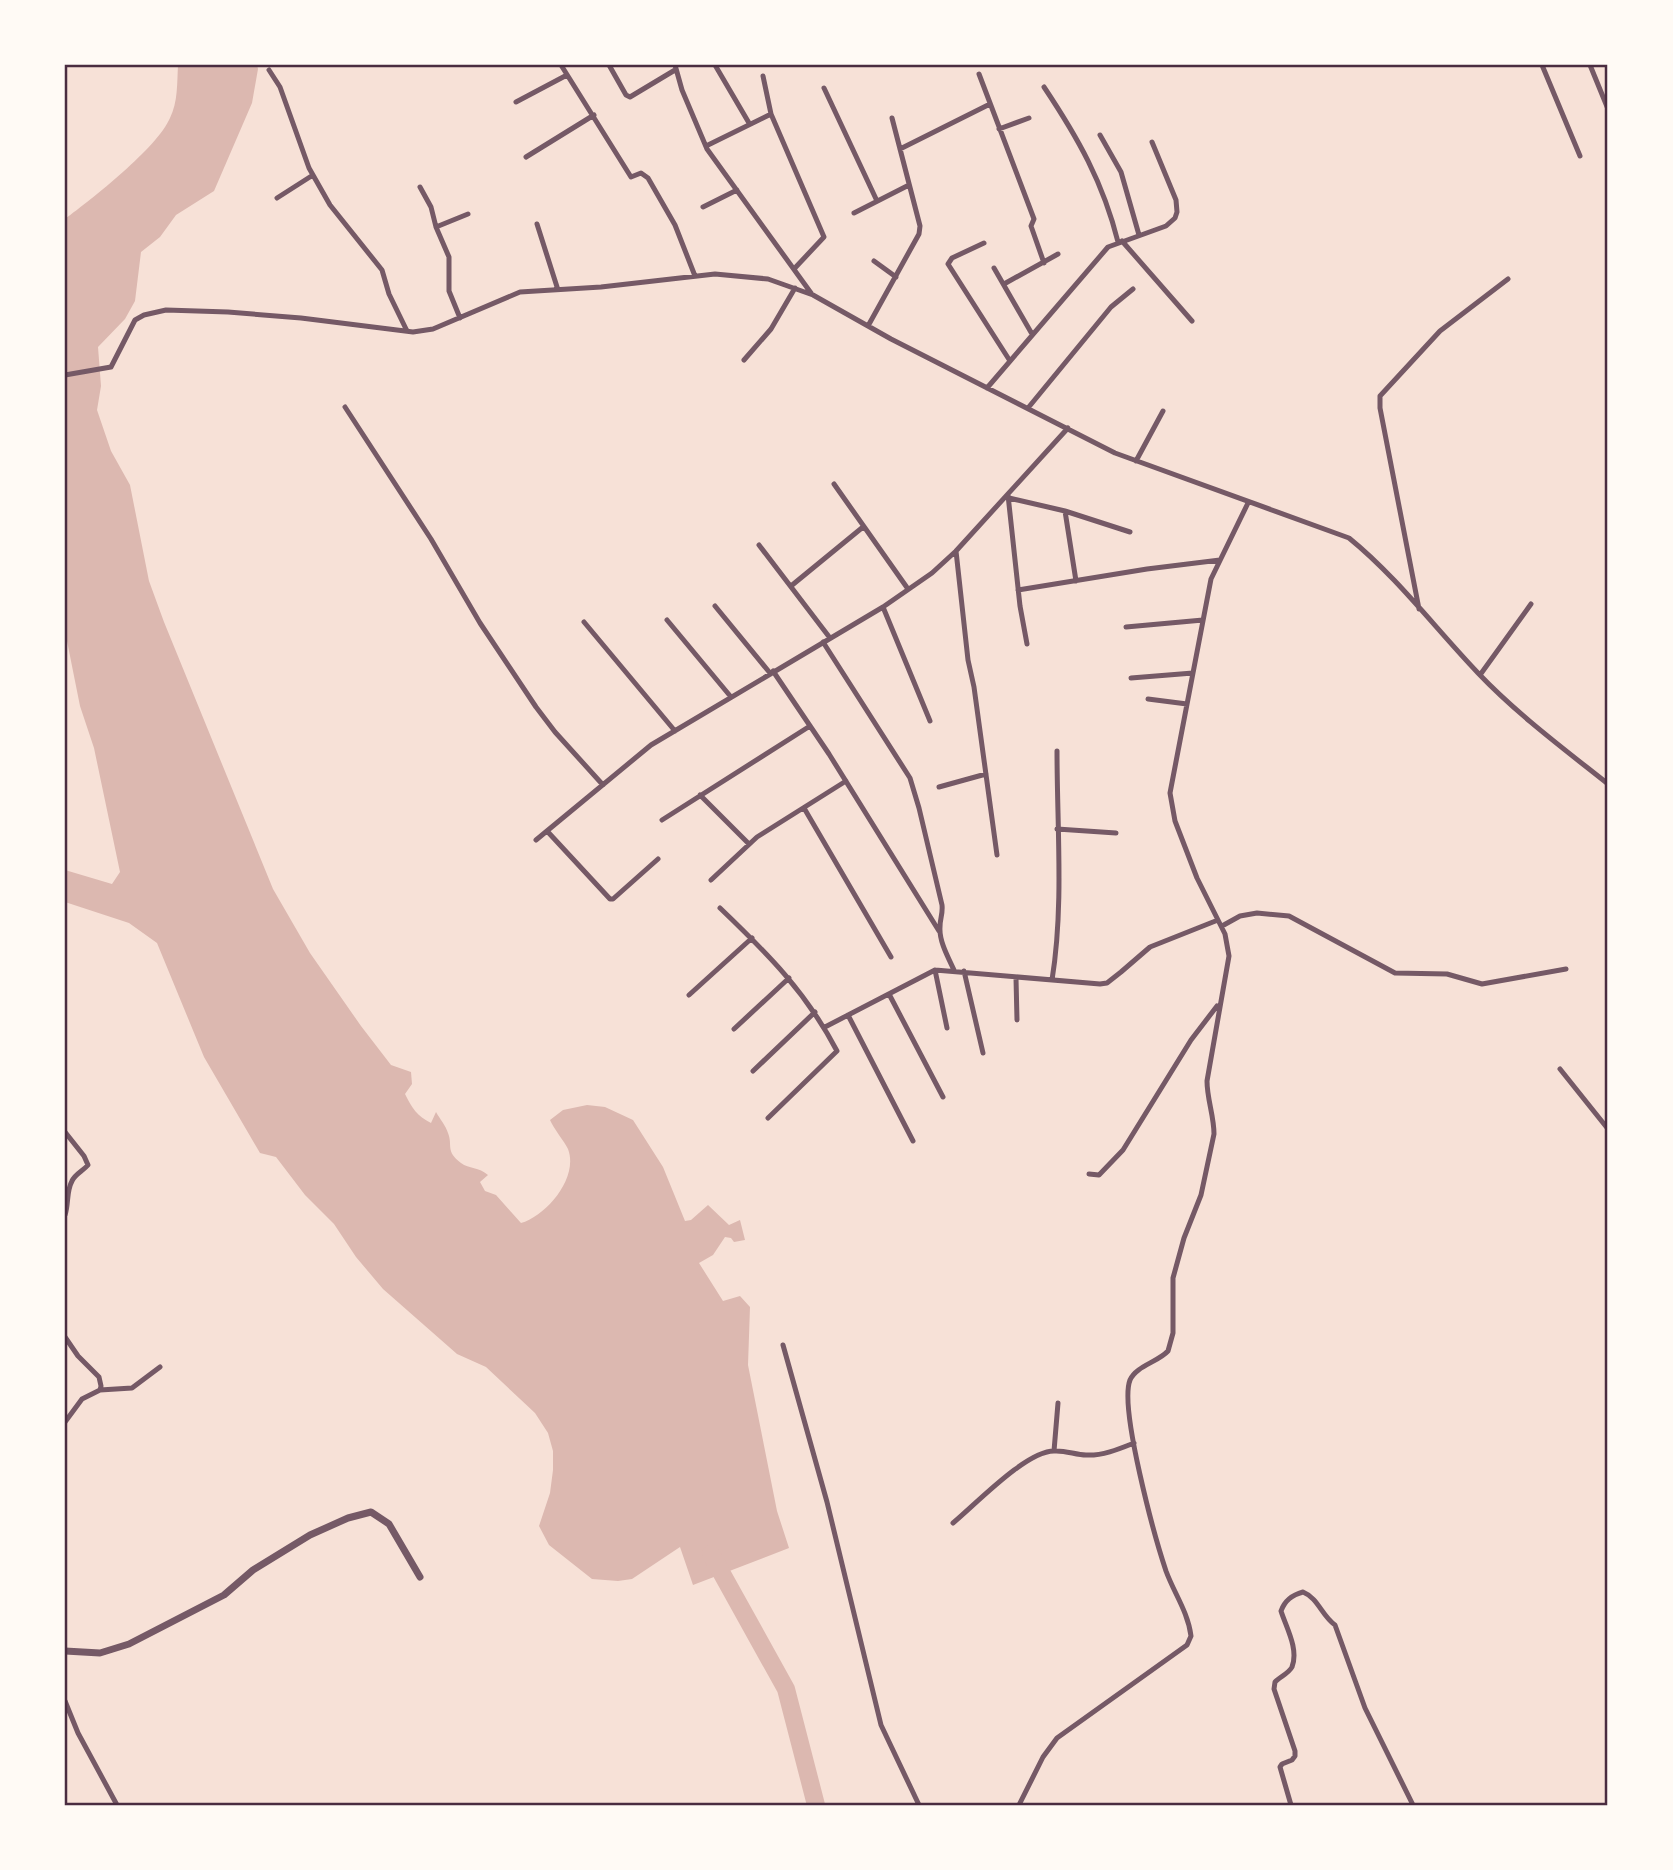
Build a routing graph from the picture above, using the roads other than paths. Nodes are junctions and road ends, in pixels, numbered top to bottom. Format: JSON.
{"nodes":[{"id":1,"x":561,"y":65,"type":"edge"},
{"id":2,"x":609,"y":65,"type":"edge"},
{"id":3,"x":715,"y":65,"type":"edge"},
{"id":4,"x":1542,"y":65,"type":"edge"},
{"id":5,"x":1590,"y":65,"type":"edge"},
{"id":6,"x":675,"y":67,"type":"edge"},
{"id":7,"x":270,"y":70,"type":"dead end"},
{"id":8,"x":979,"y":74,"type":"dead end"},
{"id":9,"x":566,"y":75,"type":"junction"},
{"id":10,"x":763,"y":76,"type":"dead end"},
{"id":11,"x":1044,"y":87,"type":"dead end"},
{"id":12,"x":824,"y":88,"type":"dead end"},
{"id":13,"x":516,"y":102,"type":"dead end"},
{"id":14,"x":990,"y":104,"type":"junction"},
{"id":15,"x":1608,"y":109,"type":"edge"},
{"id":16,"x":771,"y":114,"type":"junction"},
{"id":17,"x":594,"y":115,"type":"junction"},
{"id":18,"x":892,"y":118,"type":"dead end"},
{"id":19,"x":1029,"y":118,"type":"dead end"},
{"id":20,"x":749,"y":123,"type":"junction"},
{"id":21,"x":999,"y":130,"type":"junction"},
{"id":22,"x":1100,"y":135,"type":"dead end"},
{"id":23,"x":1152,"y":142,"type":"dead end"},
{"id":24,"x":706,"y":146,"type":"junction"},
{"id":25,"x":900,"y":149,"type":"junction"},
{"id":26,"x":1580,"y":156,"type":"dead end"},
{"id":27,"x":526,"y":157,"type":"dead end"},
{"id":28,"x":313,"y":175,"type":"junction"},
{"id":29,"x":909,"y":185,"type":"junction"},
{"id":30,"x":420,"y":187,"type":"dead end"},
{"id":31,"x":737,"y":190,"type":"junction"},
{"id":32,"x":278,"y":198,"type":"dead end"},
{"id":33,"x":877,"y":201,"type":"junction"},
{"id":34,"x":703,"y":206,"type":"dead end"},
{"id":35,"x":854,"y":213,"type":"dead end"},
{"id":36,"x":468,"y":214,"type":"dead end"},
{"id":37,"x":537,"y":224,"type":"dead end"},
{"id":38,"x":436,"y":227,"type":"junction"},
{"id":39,"x":1139,"y":235,"type":"junction"},
{"id":40,"x":1120,"y":242,"type":"junction"},
{"id":41,"x":984,"y":243,"type":"dead end"},
{"id":42,"x":1058,"y":254,"type":"dead end"},
{"id":43,"x":874,"y":261,"type":"dead end"},
{"id":44,"x":1044,"y":263,"type":"junction"},
{"id":45,"x":994,"y":268,"type":"dead end"},
{"id":46,"x":794,"y":269,"type":"junction"},
{"id":47,"x":695,"y":276,"type":"junction"},
{"id":48,"x":896,"y":277,"type":"junction"},
{"id":49,"x":1508,"y":279,"type":"dead end"},
{"id":50,"x":1004,"y":285,"type":"junction"},
{"id":51,"x":796,"y":288,"type":"junction"},
{"id":52,"x":1133,"y":289,"type":"dead end"},
{"id":53,"x":558,"y":290,"type":"junction"},
{"id":54,"x":813,"y":295,"type":"junction"},
{"id":55,"x":460,"y":318,"type":"junction"},
{"id":56,"x":1192,"y":320,"type":"dead end"},
{"id":57,"x":869,"y":326,"type":"junction"},
{"id":58,"x":407,"y":331,"type":"junction"},
{"id":59,"x":1032,"y":334,"type":"junction"},
{"id":60,"x":744,"y":360,"type":"dead end"},
{"id":61,"x":1010,"y":361,"type":"junction"},
{"id":62,"x":65,"y":375,"type":"edge"},
{"id":63,"x":988,"y":388,"type":"junction"},
{"id":64,"x":345,"y":407,"type":"dead end"},
{"id":65,"x":1028,"y":408,"type":"junction"},
{"id":66,"x":1163,"y":411,"type":"dead end"},
{"id":67,"x":1068,"y":428,"type":"junction"},
{"id":68,"x":1136,"y":461,"type":"junction"},
{"id":69,"x":834,"y":484,"type":"dead end"},
{"id":70,"x":1009,"y":496,"type":"junction"},
{"id":71,"x":1248,"y":503,"type":"junction"},
{"id":72,"x":1065,"y":511,"type":"junction"},
{"id":73,"x":863,"y":527,"type":"junction"},
{"id":74,"x":1130,"y":532,"type":"dead end"},
{"id":75,"x":759,"y":545,"type":"dead end"},
{"id":76,"x":956,"y":551,"type":"junction"},
{"id":77,"x":1220,"y":560,"type":"junction"},
{"id":78,"x":1076,"y":581,"type":"junction"},
{"id":79,"x":791,"y":586,"type":"junction"},
{"id":80,"x":908,"y":589,"type":"junction"},
{"id":81,"x":1018,"y":590,"type":"junction"},
{"id":82,"x":1531,"y":604,"type":"dead end"},
{"id":83,"x":715,"y":606,"type":"dead end"},
{"id":84,"x":883,"y":607,"type":"junction"},
{"id":85,"x":1419,"y":609,"type":"junction"},
{"id":86,"x":667,"y":620,"type":"dead end"},
{"id":87,"x":1203,"y":620,"type":"junction"},
{"id":88,"x":584,"y":622,"type":"dead end"},
{"id":89,"x":1126,"y":627,"type":"dead end"},
{"id":90,"x":830,"y":638,"type":"junction"},
{"id":91,"x":823,"y":642,"type":"junction"},
{"id":92,"x":1027,"y":644,"type":"dead end"},
{"id":93,"x":772,"y":672,"type":"junction"},
{"id":94,"x":1193,"y":673,"type":"junction"},
{"id":95,"x":1480,"y":675,"type":"junction"},
{"id":96,"x":1131,"y":678,"type":"dead end"},
{"id":97,"x":731,"y":697,"type":"junction"},
{"id":98,"x":1148,"y":699,"type":"dead end"},
{"id":99,"x":1187,"y":704,"type":"junction"},
{"id":100,"x":930,"y":721,"type":"dead end"},
{"id":101,"x":810,"y":726,"type":"junction"},
{"id":102,"x":675,"y":731,"type":"junction"},
{"id":103,"x":1057,"y":751,"type":"dead end"},
{"id":104,"x":986,"y":774,"type":"junction"},
{"id":105,"x":846,"y":782,"type":"junction"},
{"id":106,"x":1608,"y":784,"type":"edge"},
{"id":107,"x":603,"y":785,"type":"junction"},
{"id":108,"x":939,"y":787,"type":"dead end"},
{"id":109,"x":700,"y":795,"type":"junction"},
{"id":110,"x":804,"y":808,"type":"junction"},
{"id":111,"x":662,"y":820,"type":"dead end"},
{"id":112,"x":1057,"y":829,"type":"junction"},
{"id":113,"x":547,"y":831,"type":"junction"},
{"id":114,"x":1115,"y":833,"type":"dead end"},
{"id":115,"x":536,"y":840,"type":"dead end"},
{"id":116,"x":749,"y":844,"type":"junction"},
{"id":117,"x":998,"y":855,"type":"dead end"},
{"id":118,"x":657,"y":859,"type":"dead end"},
{"id":119,"x":711,"y":880,"type":"dead end"},
{"id":120,"x":720,"y":908,"type":"dead end"},
{"id":121,"x":1220,"y":923,"type":"junction"},
{"id":122,"x":940,"y":932,"type":"junction"},
{"id":123,"x":752,"y":938,"type":"junction"},
{"id":124,"x":891,"y":957,"type":"dead end"},
{"id":125,"x":1566,"y":969,"type":"dead end"},
{"id":126,"x":935,"y":970,"type":"junction"},
{"id":127,"x":954,"y":970,"type":"junction"},
{"id":128,"x":964,"y":971,"type":"junction"},
{"id":129,"x":789,"y":978,"type":"junction"},
{"id":130,"x":1016,"y":978,"type":"junction"},
{"id":131,"x":1052,"y":980,"type":"junction"},
{"id":132,"x":890,"y":994,"type":"junction"},
{"id":133,"x":689,"y":995,"type":"dead end"},
{"id":134,"x":1219,"y":1004,"type":"junction"},
{"id":135,"x":815,"y":1012,"type":"junction"},
{"id":136,"x":849,"y":1015,"type":"junction"},
{"id":137,"x":1017,"y":1020,"type":"dead end"},
{"id":138,"x":825,"y":1027,"type":"junction"},
{"id":139,"x":947,"y":1028,"type":"dead end"},
{"id":140,"x":734,"y":1029,"type":"dead end"},
{"id":141,"x":984,"y":1053,"type":"dead end"},
{"id":142,"x":1560,"y":1069,"type":"dead end"},
{"id":143,"x":753,"y":1072,"type":"dead end"},
{"id":144,"x":943,"y":1097,"type":"dead end"},
{"id":145,"x":768,"y":1118,"type":"dead end"},
{"id":146,"x":1608,"y":1129,"type":"edge"},
{"id":147,"x":65,"y":1132,"type":"edge"},
{"id":148,"x":913,"y":1141,"type":"dead end"},
{"id":149,"x":1089,"y":1174,"type":"dead end"},
{"id":150,"x":65,"y":1215,"type":"edge"},
{"id":151,"x":65,"y":1337,"type":"edge"},
{"id":152,"x":783,"y":1345,"type":"dead end"},
{"id":153,"x":160,"y":1367,"type":"dead end"},
{"id":154,"x":100,"y":1390,"type":"junction"},
{"id":155,"x":1058,"y":1403,"type":"dead end"},
{"id":156,"x":65,"y":1422,"type":"edge"},
{"id":157,"x":1134,"y":1443,"type":"junction"},
{"id":158,"x":1054,"y":1451,"type":"junction"},
{"id":159,"x":953,"y":1523,"type":"dead end"},
{"id":160,"x":419,"y":1577,"type":"dead end"},
{"id":161,"x":65,"y":1651,"type":"edge"},
{"id":162,"x":65,"y":1701,"type":"edge"},
{"id":163,"x":117,"y":1805,"type":"edge"},
{"id":164,"x":919,"y":1805,"type":"edge"},
{"id":165,"x":1019,"y":1805,"type":"edge"},
{"id":166,"x":1291,"y":1805,"type":"edge"},
{"id":167,"x":1413,"y":1805,"type":"edge"}],
"edges":[{"from":1,"to":9,"type":"street"},
{"from":2,"to":6,"type":"street"},
{"from":3,"to":20,"type":"street"},
{"from":4,"to":26,"type":"street"},
{"from":5,"to":15,"type":"street"},
{"from":6,"to":24,"type":"street"},
{"from":7,"to":28,"type":"street"},
{"from":8,"to":14,"type":"street"},
{"from":9,"to":13,"type":"street"},
{"from":9,"to":17,"type":"street"},
{"from":10,"to":16,"type":"street"},
{"from":11,"to":40,"type":"street"},
{"from":12,"to":33,"type":"street"},
{"from":14,"to":21,"type":"street"},
{"from":14,"to":25,"type":"street"},
{"from":16,"to":20,"type":"street"},
{"from":16,"to":46,"type":"street"},
{"from":17,"to":27,"type":"street"},
{"from":17,"to":47,"type":"street"},
{"from":18,"to":25,"type":"street"},
{"from":19,"to":21,"type":"street"},
{"from":20,"to":24,"type":"street"},
{"from":21,"to":44,"type":"street"},
{"from":22,"to":39,"type":"street"},
{"from":23,"to":39,"type":"street"},
{"from":24,"to":31,"type":"street"},
{"from":25,"to":29,"type":"street"},
{"from":28,"to":32,"type":"street"},
{"from":28,"to":58,"type":"street"},
{"from":29,"to":33,"type":"street"},
{"from":29,"to":48,"type":"street"},
{"from":30,"to":38,"type":"street"},
{"from":31,"to":34,"type":"street"},
{"from":31,"to":46,"type":"street"},
{"from":33,"to":35,"type":"street"},
{"from":36,"to":38,"type":"street"},
{"from":37,"to":53,"type":"street"},
{"from":38,"to":55,"type":"street"},
{"from":39,"to":40,"type":"street"},
{"from":40,"to":56,"type":"street"},
{"from":40,"to":59,"type":"street"},
{"from":41,"to":61,"type":"street"},
{"from":42,"to":44,"type":"street"},
{"from":43,"to":48,"type":"street"},
{"from":44,"to":50,"type":"street"},
{"from":45,"to":50,"type":"street"},
{"from":46,"to":54,"type":"street"},
{"from":47,"to":51,"type":"street"},
{"from":47,"to":53,"type":"street"},
{"from":48,"to":57,"type":"street"},
{"from":49,"to":85,"type":"street"},
{"from":50,"to":59,"type":"street"},
{"from":51,"to":54,"type":"street"},
{"from":51,"to":60,"type":"street"},
{"from":52,"to":65,"type":"street"},
{"from":53,"to":55,"type":"street"},
{"from":54,"to":57,"type":"street"},
{"from":55,"to":58,"type":"street"},
{"from":57,"to":63,"type":"street"},
{"from":58,"to":62,"type":"street"},
{"from":59,"to":61,"type":"street"},
{"from":61,"to":63,"type":"street"},
{"from":63,"to":65,"type":"street"},
{"from":64,"to":107,"type":"street"},
{"from":65,"to":67,"type":"street"},
{"from":66,"to":68,"type":"street"},
{"from":67,"to":68,"type":"street"},
{"from":67,"to":70,"type":"street"},
{"from":68,"to":71,"type":"street"},
{"from":69,"to":73,"type":"street"},
{"from":70,"to":72,"type":"street"},
{"from":70,"to":76,"type":"street"},
{"from":70,"to":81,"type":"street"},
{"from":71,"to":77,"type":"street"},
{"from":71,"to":85,"type":"street"},
{"from":72,"to":74,"type":"street"},
{"from":72,"to":78,"type":"street"},
{"from":73,"to":79,"type":"street"},
{"from":73,"to":80,"type":"street"},
{"from":75,"to":79,"type":"street"},
{"from":76,"to":80,"type":"street"},
{"from":76,"to":104,"type":"street"},
{"from":77,"to":78,"type":"street"},
{"from":77,"to":87,"type":"street"},
{"from":78,"to":81,"type":"street"},
{"from":79,"to":90,"type":"street"},
{"from":80,"to":84,"type":"street"},
{"from":81,"to":92,"type":"street"},
{"from":82,"to":95,"type":"street"},
{"from":83,"to":93,"type":"street"},
{"from":84,"to":90,"type":"street"},
{"from":84,"to":100,"type":"street"},
{"from":85,"to":95,"type":"street"},
{"from":86,"to":97,"type":"street"},
{"from":87,"to":89,"type":"street"},
{"from":87,"to":94,"type":"street"},
{"from":88,"to":102,"type":"street"},
{"from":90,"to":91,"type":"street"},
{"from":91,"to":93,"type":"street"},
{"from":91,"to":122,"type":"street"},
{"from":93,"to":97,"type":"street"},
{"from":93,"to":101,"type":"street"},
{"from":94,"to":96,"type":"street"},
{"from":94,"to":99,"type":"street"},
{"from":95,"to":106,"type":"street"},
{"from":97,"to":102,"type":"street"},
{"from":98,"to":99,"type":"street"},
{"from":99,"to":121,"type":"street"},
{"from":101,"to":105,"type":"street"},
{"from":101,"to":109,"type":"street"},
{"from":102,"to":107,"type":"street"},
{"from":103,"to":112,"type":"street"},
{"from":104,"to":108,"type":"street"},
{"from":104,"to":117,"type":"street"},
{"from":105,"to":110,"type":"street"},
{"from":105,"to":122,"type":"street"},
{"from":107,"to":113,"type":"street"},
{"from":109,"to":111,"type":"street"},
{"from":109,"to":116,"type":"street"},
{"from":110,"to":116,"type":"street"},
{"from":110,"to":124,"type":"street"},
{"from":112,"to":114,"type":"street"},
{"from":112,"to":131,"type":"street"},
{"from":113,"to":115,"type":"street"},
{"from":113,"to":118,"type":"street"},
{"from":116,"to":119,"type":"street"},
{"from":120,"to":123,"type":"street"},
{"from":121,"to":125,"type":"street"},
{"from":121,"to":131,"type":"street"},
{"from":121,"to":134,"type":"street"},
{"from":122,"to":127,"type":"street"},
{"from":123,"to":129,"type":"street"},
{"from":123,"to":133,"type":"street"},
{"from":126,"to":127,"type":"street"},
{"from":126,"to":132,"type":"street"},
{"from":126,"to":139,"type":"street"},
{"from":127,"to":128,"type":"street"},
{"from":128,"to":130,"type":"street"},
{"from":128,"to":141,"type":"street"},
{"from":129,"to":135,"type":"street"},
{"from":129,"to":140,"type":"street"},
{"from":130,"to":131,"type":"street"},
{"from":130,"to":137,"type":"street"},
{"from":132,"to":136,"type":"street"},
{"from":132,"to":144,"type":"street"},
{"from":134,"to":149,"type":"street"},
{"from":134,"to":157,"type":"street"},
{"from":135,"to":138,"type":"street"},
{"from":135,"to":143,"type":"street"},
{"from":136,"to":138,"type":"street"},
{"from":136,"to":148,"type":"street"},
{"from":138,"to":145,"type":"street"},
{"from":142,"to":146,"type":"street"},
{"from":147,"to":150,"type":"street"},
{"from":151,"to":154,"type":"street"},
{"from":152,"to":164,"type":"street"},
{"from":153,"to":154,"type":"street"},
{"from":154,"to":156,"type":"street"},
{"from":155,"to":158,"type":"street"},
{"from":157,"to":158,"type":"street"},
{"from":157,"to":165,"type":"street"},
{"from":158,"to":159,"type":"street"},
{"from":160,"to":161,"type":"street"},
{"from":162,"to":163,"type":"street"},
{"from":166,"to":167,"type":"street"}]}
